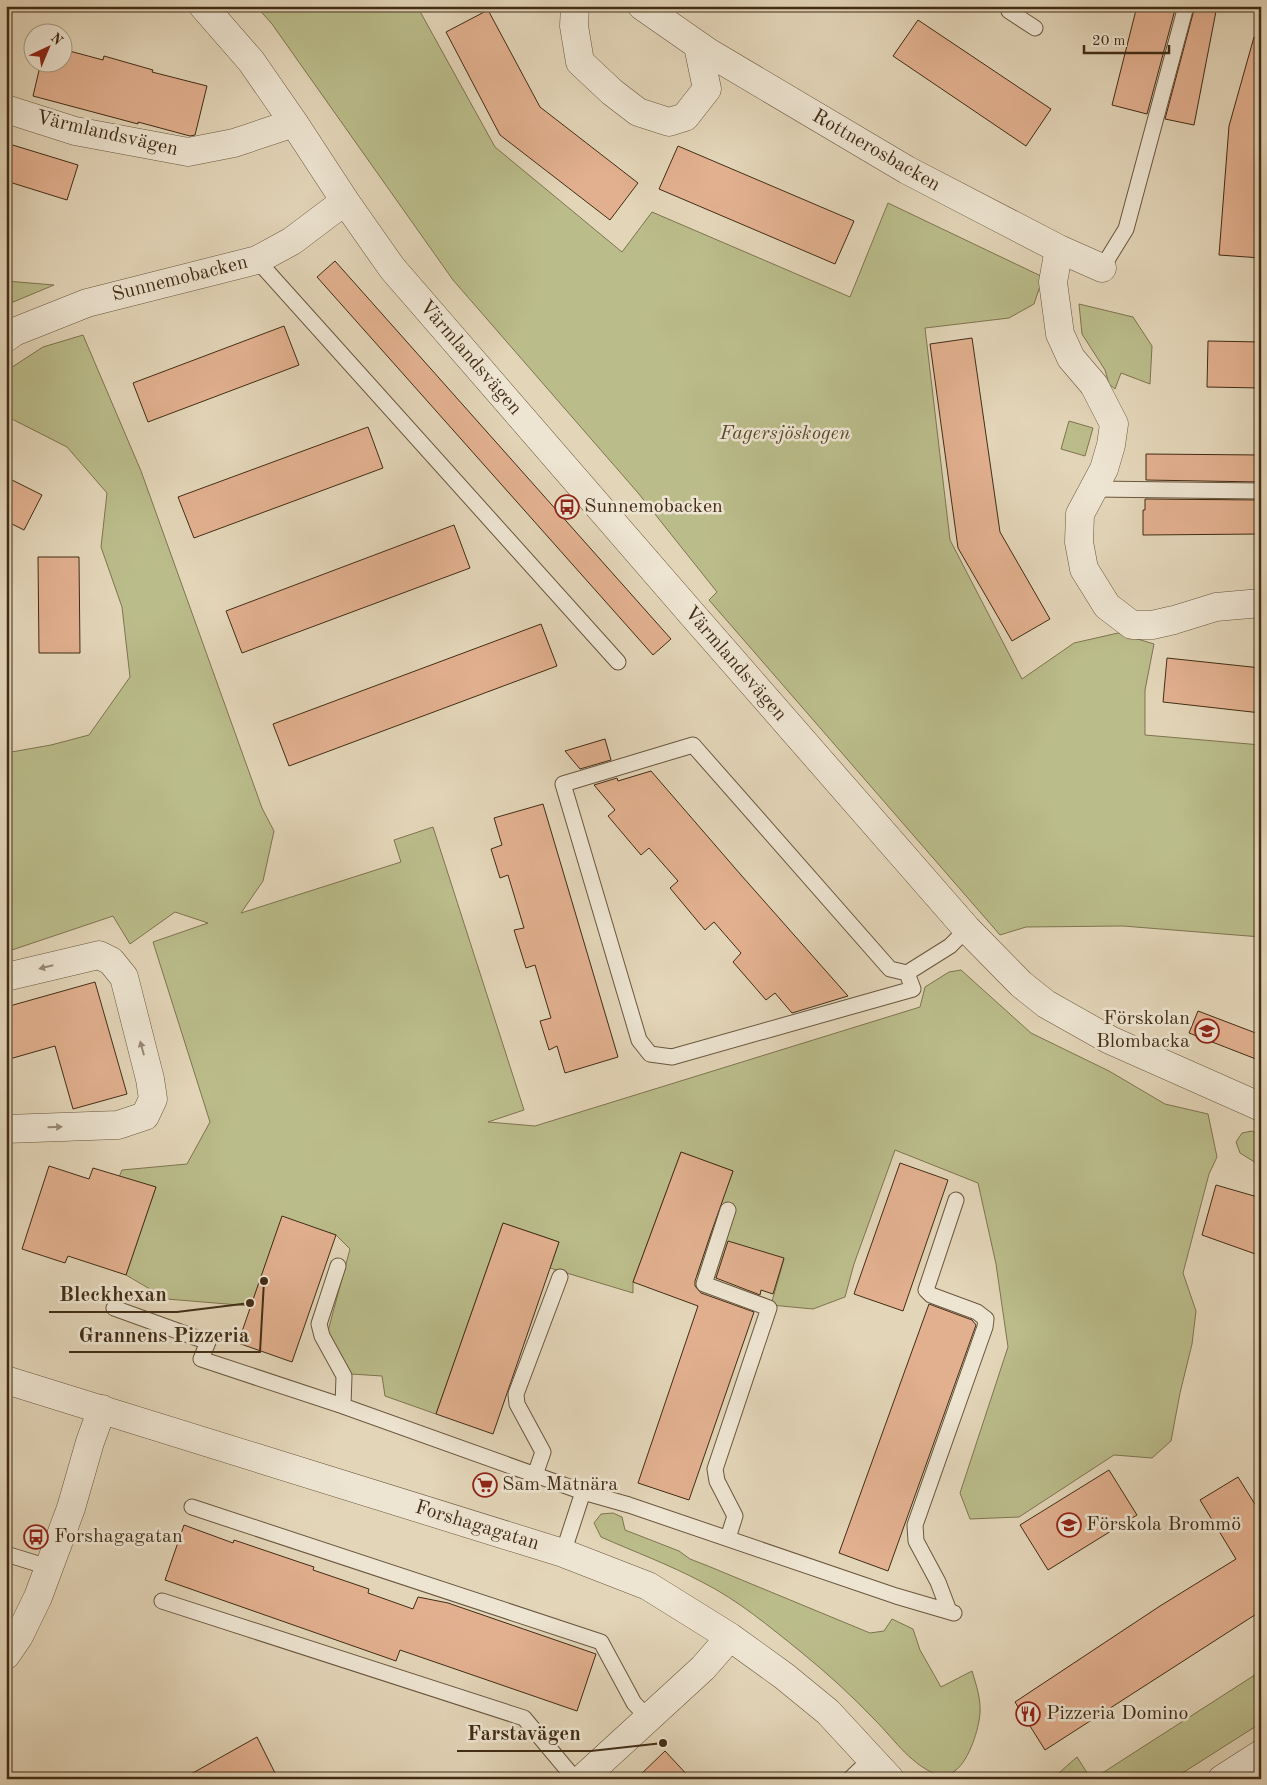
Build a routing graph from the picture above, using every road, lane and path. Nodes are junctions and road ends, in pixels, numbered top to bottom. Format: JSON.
{"nodes":[{"id":1,"x":203,"y":6,"type":"edge"},
{"id":2,"x":575,"y":6,"type":"edge"},
{"id":3,"x":642,"y":6,"type":"edge"},
{"id":4,"x":1007,"y":6,"type":"edge"},
{"id":5,"x":1186,"y":6,"type":"edge"},
{"id":6,"x":1035,"y":28,"type":"dead end"},
{"id":7,"x":698,"y":46,"type":"junction"},
{"id":8,"x":6,"y":109,"type":"edge"},
{"id":9,"x":294,"y":123,"type":"junction"},
{"id":10,"x":345,"y":201,"type":"junction"},
{"id":11,"x":1059,"y":249,"type":"junction"},
{"id":12,"x":257,"y":260,"type":"junction"},
{"id":13,"x":1102,"y":268,"type":"joint"},
{"id":14,"x":6,"y":338,"type":"edge"},
{"id":15,"x":1094,"y":489,"type":"junction"},
{"id":16,"x":1261,"y":491,"type":"edge"},
{"id":17,"x":1261,"y":604,"type":"edge"},
{"id":18,"x":618,"y":662,"type":"dead end"},
{"id":19,"x":967,"y":929,"type":"junction"},
{"id":20,"x":907,"y":973,"type":"junction"},
{"id":21,"x":6,"y":977,"type":"edge"},
{"id":22,"x":1261,"y":1107,"type":"edge"},
{"id":23,"x":6,"y":1129,"type":"edge"},
{"id":24,"x":956,"y":1200,"type":"dead end"},
{"id":25,"x":728,"y":1210,"type":"dead end"},
{"id":26,"x":338,"y":1266,"type":"dead end"},
{"id":27,"x":560,"y":1277,"type":"dead end"},
{"id":28,"x":114,"y":1308,"type":"dead end"},
{"id":29,"x":6,"y":1380,"type":"edge"},
{"id":30,"x":343,"y":1406,"type":"junction"},
{"id":31,"x":102,"y":1410,"type":"junction"},
{"id":32,"x":535,"y":1474,"type":"junction"},
{"id":33,"x":583,"y":1492,"type":"junction"},
{"id":34,"x":192,"y":1507,"type":"dead end"},
{"id":35,"x":728,"y":1538,"type":"junction"},
{"id":36,"x":563,"y":1553,"type":"junction"},
{"id":37,"x":6,"y":1554,"type":"edge"},
{"id":38,"x":48,"y":1567,"type":"junction"},
{"id":39,"x":162,"y":1600,"type":"dead end"},
{"id":40,"x":730,"y":1637,"type":"junction"},
{"id":41,"x":6,"y":1655,"type":"edge"},
{"id":42,"x":649,"y":1719,"type":"junction"},
{"id":43,"x":1261,"y":1754,"type":"edge"},
{"id":44,"x":870,"y":1759,"type":"junction"},
{"id":45,"x":575,"y":1779,"type":"edge"},
{"id":46,"x":582,"y":1779,"type":"edge"},
{"id":47,"x":850,"y":1779,"type":"edge"},
{"id":48,"x":890,"y":1779,"type":"edge"},
{"id":49,"x":1222,"y":1779,"type":"edge"}],
"edges":[{"from":1,"to":9,"type":"street","name":"Värmlandsvägen"},
{"from":2,"to":7,"type":"street"},
{"from":3,"to":7,"type":"street","name":"Rottnerosbacken"},
{"from":4,"to":6,"type":"lane"},
{"from":5,"to":13,"type":"lane","name":"Rottnerosbacken"},
{"from":7,"to":11,"type":"street","name":"Rottnerosbacken"},
{"from":8,"to":9,"type":"street","name":"Värmlandsvägen"},
{"from":9,"to":10,"type":"street","name":"Värmlandsvägen"},
{"from":10,"to":12,"type":"street","name":"Sunnemobacken"},
{"from":10,"to":19,"type":"street","name":"Värmlandsvägen"},
{"from":11,"to":13,"type":"street","name":"Rottnerosbacken"},
{"from":11,"to":15,"type":"street"},
{"from":12,"to":14,"type":"street","name":"Sunnemobacken"},
{"from":12,"to":18,"type":"lane"},
{"from":15,"to":16,"type":"lane"},
{"from":15,"to":17,"type":"street"},
{"from":19,"to":20,"type":"lane"},
{"from":19,"to":22,"type":"street","name":"Värmlandsvägen"},
{"from":20,"to":20,"type":"lane"},
{"from":23,"to":21,"type":"street","one_way":true},
{"from":24,"to":35,"type":"lane"},
{"from":25,"to":35,"type":"lane"},
{"from":26,"to":30,"type":"lane"},
{"from":27,"to":32,"type":"lane"},
{"from":28,"to":30,"type":"lane"},
{"from":29,"to":31,"type":"street","name":"Forshagagatan"},
{"from":30,"to":32,"type":"lane"},
{"from":31,"to":36,"type":"street","name":"Forshagagatan"},
{"from":31,"to":38,"type":"street"},
{"from":32,"to":33,"type":"lane"},
{"from":33,"to":35,"type":"lane"},
{"from":33,"to":36,"type":"lane"},
{"from":34,"to":42,"type":"lane"},
{"from":36,"to":40,"type":"street","name":"Forshagagatan"},
{"from":37,"to":38,"type":"lane"},
{"from":38,"to":41,"type":"street"},
{"from":39,"to":45,"type":"lane"},
{"from":40,"to":42,"type":"street"},
{"from":40,"to":44,"type":"street","name":"Forshagagatan"},
{"from":42,"to":46,"type":"street"},
{"from":43,"to":49,"type":"street"},
{"from":44,"to":47,"type":"lane"},
{"from":44,"to":48,"type":"street","name":"Forshagagatan"}]}
